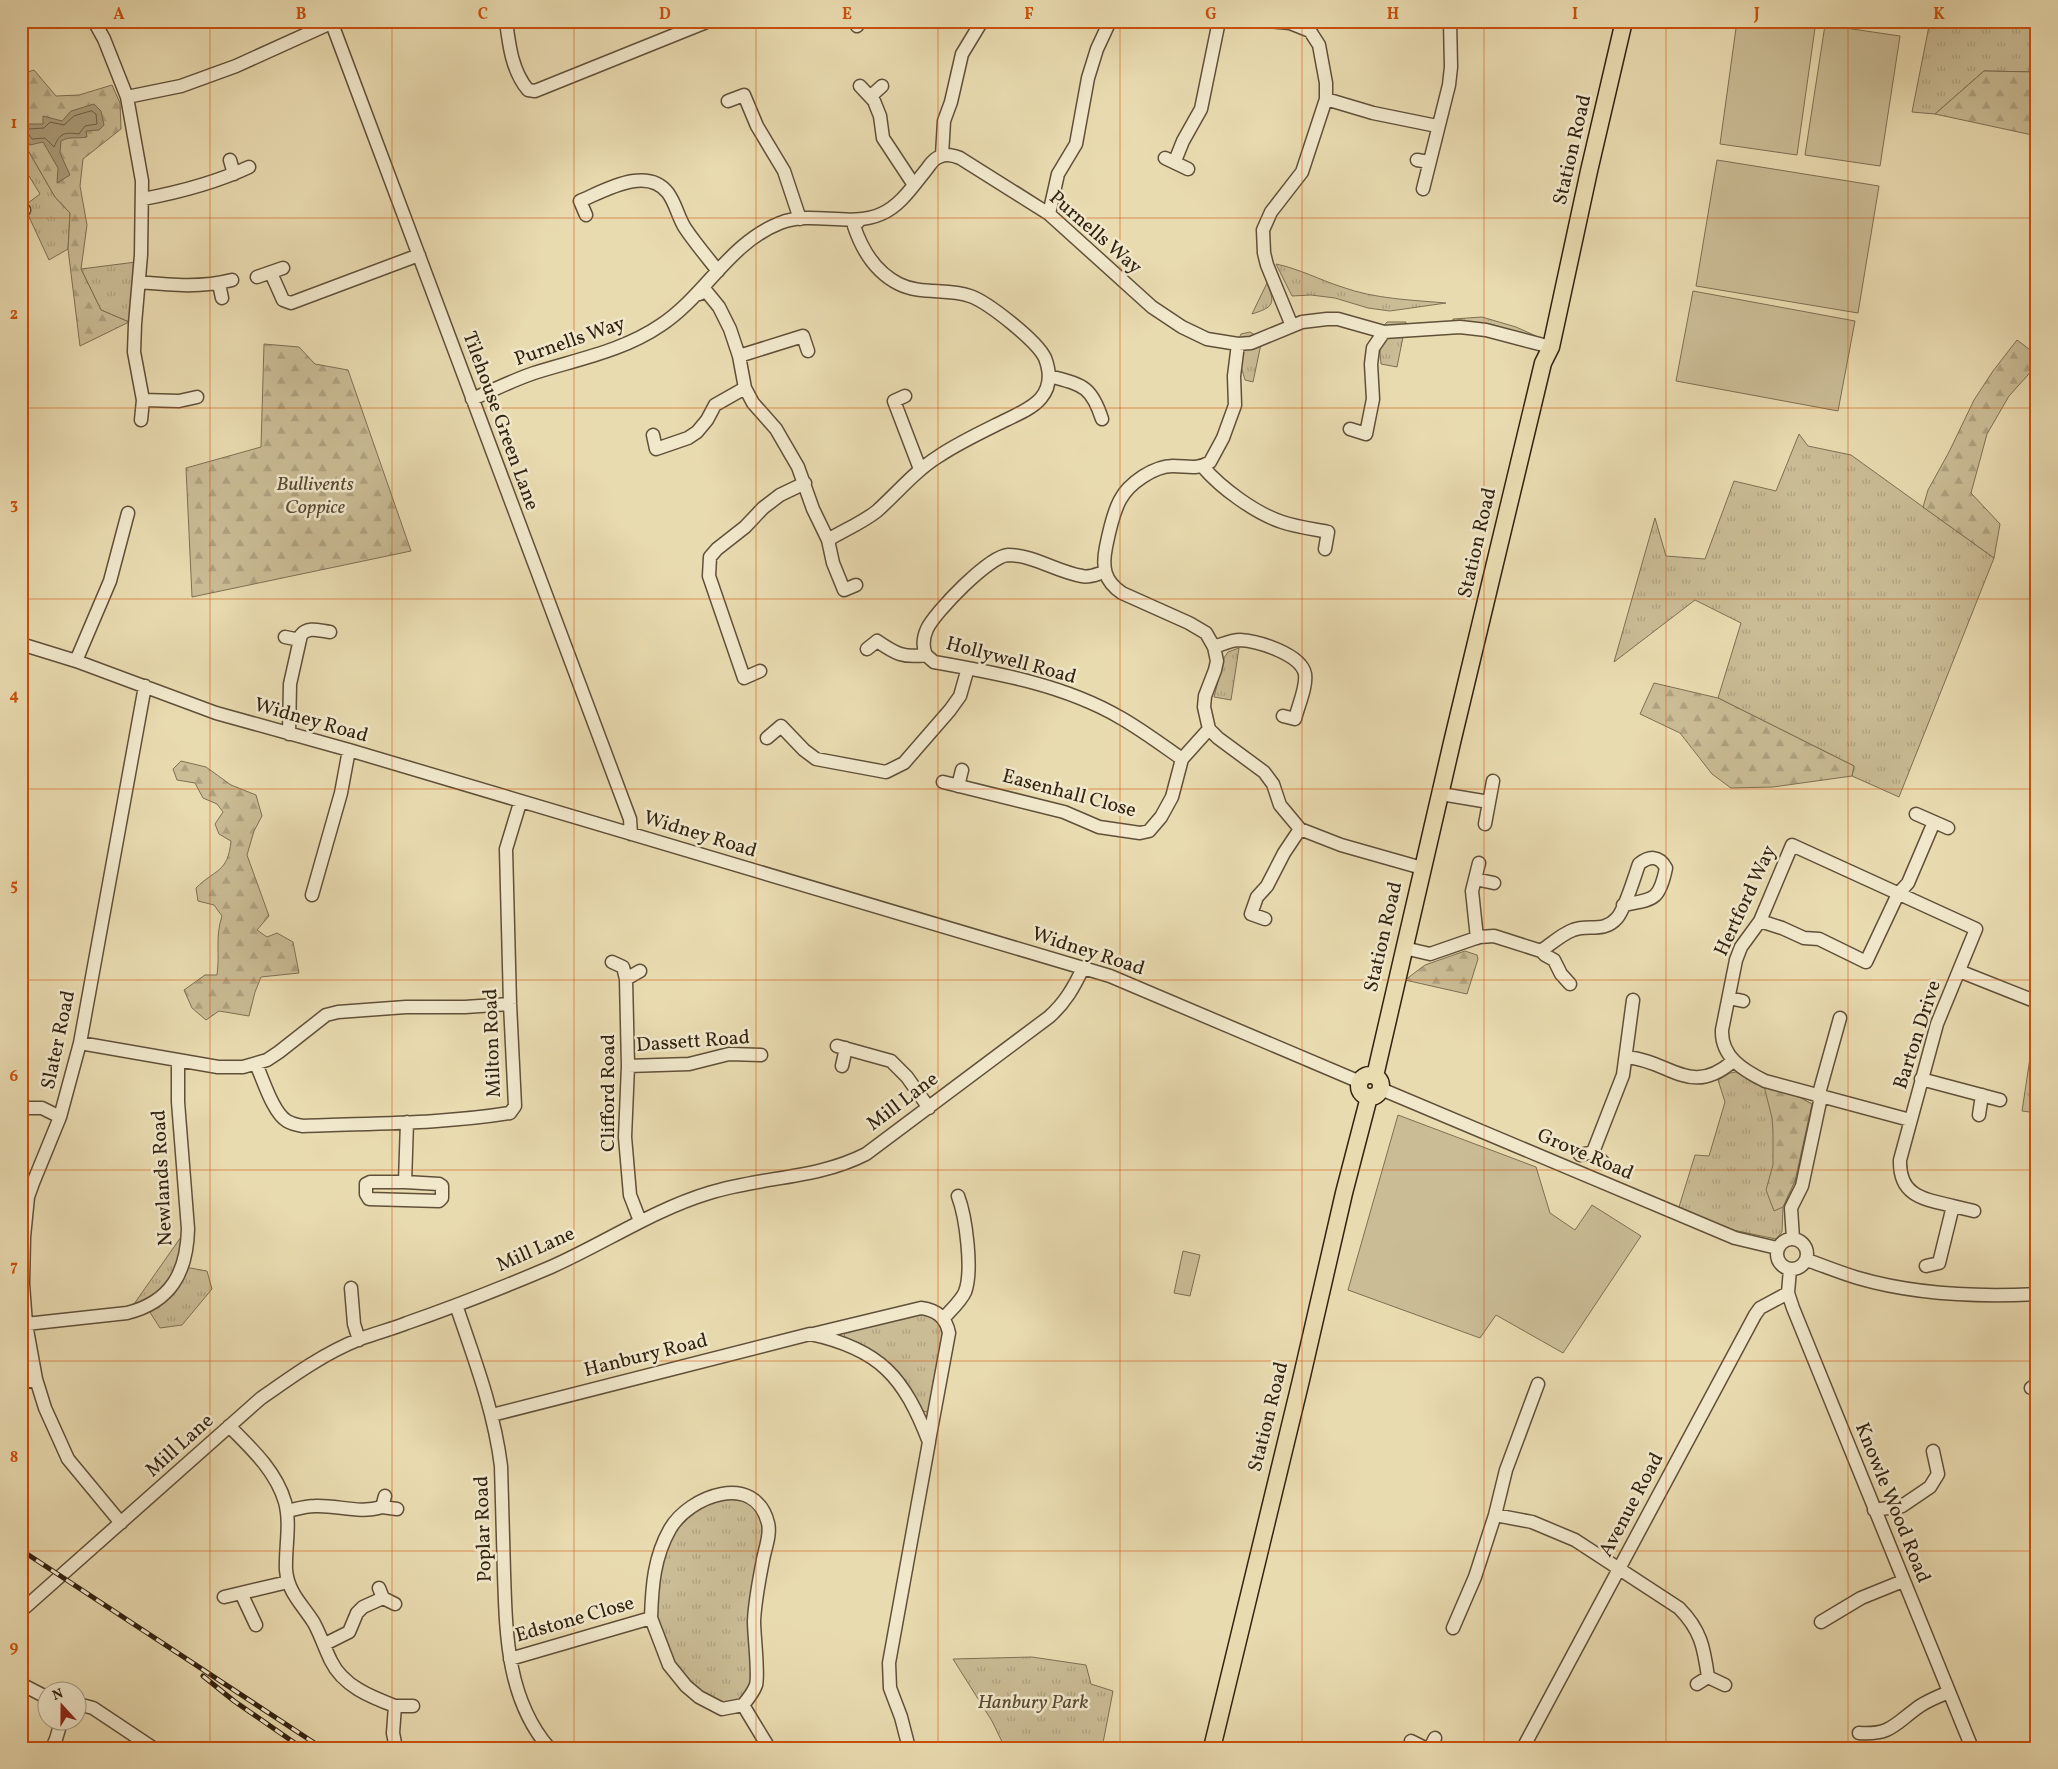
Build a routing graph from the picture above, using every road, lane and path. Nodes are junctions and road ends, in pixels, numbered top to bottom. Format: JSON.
{"nodes":[{"id":1,"x":94,"y":21,"type":"edge"},
{"id":2,"x":506,"y":21,"type":"edge"},
{"id":3,"x":709,"y":21,"type":"edge"},
{"id":4,"x":982,"y":21,"type":"edge"},
{"id":5,"x":1110,"y":21,"type":"edge"},
{"id":6,"x":1219,"y":21,"type":"edge"},
{"id":7,"x":1267,"y":21,"type":"edge"},
{"id":8,"x":1450,"y":21,"type":"edge"},
{"id":9,"x":1624,"y":21,"type":"edge"},
{"id":10,"x":331,"y":22,"type":"edge"},
{"id":11,"x":1312,"y":26,"type":"edge"},
{"id":12,"x":860,"y":86,"type":"dead end"},
{"id":13,"x":882,"y":86,"type":"dead end"},
{"id":14,"x":871,"y":96,"type":"junction"},
{"id":15,"x":127,"y":97,"type":"junction"},
{"id":16,"x":1326,"y":99,"type":"junction"},
{"id":17,"x":728,"y":102,"type":"dead end"},
{"id":18,"x":1438,"y":126,"type":"junction"},
{"id":19,"x":942,"y":155,"type":"junction"},
{"id":20,"x":230,"y":160,"type":"dead end"},
{"id":21,"x":249,"y":167,"type":"dead end"},
{"id":22,"x":1188,"y":169,"type":"dead end"},
{"id":23,"x":234,"y":174,"type":"junction"},
{"id":24,"x":914,"y":185,"type":"junction"},
{"id":25,"x":1423,"y":189,"type":"dead end"},
{"id":26,"x":143,"y":199,"type":"junction"},
{"id":27,"x":1049,"y":214,"type":"junction"},
{"id":28,"x":586,"y":215,"type":"dead end"},
{"id":29,"x":800,"y":219,"type":"junction"},
{"id":30,"x":860,"y":220,"type":"junction"},
{"id":31,"x":419,"y":255,"type":"junction"},
{"id":32,"x":283,"y":268,"type":"dead end"},
{"id":33,"x":718,"y":271,"type":"junction"},
{"id":34,"x":271,"y":272,"type":"junction"},
{"id":35,"x":257,"y":277,"type":"dead end"},
{"id":36,"x":232,"y":280,"type":"dead end"},
{"id":37,"x":139,"y":282,"type":"junction"},
{"id":38,"x":219,"y":284,"type":"junction"},
{"id":39,"x":699,"y":294,"type":"junction"},
{"id":40,"x":222,"y":298,"type":"dead end"},
{"id":41,"x":1292,"y":326,"type":"junction"},
{"id":42,"x":1384,"y":332,"type":"junction"},
{"id":43,"x":1238,"y":344,"type":"junction"},
{"id":44,"x":1551,"y":347,"type":"junction"},
{"id":45,"x":808,"y":351,"type":"dead end"},
{"id":46,"x":739,"y":356,"type":"junction"},
{"id":47,"x":1049,"y":376,"type":"junction"},
{"id":48,"x":744,"y":388,"type":"junction"},
{"id":49,"x":197,"y":396,"type":"dead end"},
{"id":50,"x":905,"y":396,"type":"dead end"},
{"id":51,"x":472,"y":399,"type":"junction"},
{"id":52,"x":143,"y":400,"type":"junction"},
{"id":53,"x":1104,"y":411,"type":"dead end"},
{"id":54,"x":141,"y":420,"type":"dead end"},
{"id":55,"x":1350,"y":430,"type":"dead end"},
{"id":56,"x":653,"y":435,"type":"dead end"},
{"id":57,"x":1203,"y":467,"type":"junction"},
{"id":58,"x":920,"y":470,"type":"junction"},
{"id":59,"x":805,"y":483,"type":"junction"},
{"id":60,"x":128,"y":513,"type":"dead end"},
{"id":61,"x":828,"y":540,"type":"junction"},
{"id":62,"x":1325,"y":549,"type":"dead end"},
{"id":63,"x":1104,"y":572,"type":"junction"},
{"id":64,"x":856,"y":585,"type":"dead end"},
{"id":65,"x":330,"y":632,"type":"dead end"},
{"id":66,"x":285,"y":637,"type":"dead end"},
{"id":67,"x":300,"y":640,"type":"junction"},
{"id":68,"x":1214,"y":647,"type":"junction"},
{"id":69,"x":22,"y":648,"type":"edge"},
{"id":70,"x":867,"y":648,"type":"dead end"},
{"id":71,"x":926,"y":655,"type":"junction"},
{"id":72,"x":76,"y":661,"type":"junction"},
{"id":73,"x":968,"y":668,"type":"junction"},
{"id":74,"x":760,"y":671,"type":"dead end"},
{"id":75,"x":144,"y":686,"type":"junction"},
{"id":76,"x":1283,"y":716,"type":"dead end"},
{"id":77,"x":1209,"y":729,"type":"junction"},
{"id":78,"x":289,"y":734,"type":"junction"},
{"id":79,"x":767,"y":738,"type":"dead end"},
{"id":80,"x":349,"y":750,"type":"junction"},
{"id":81,"x":1182,"y":758,"type":"junction"},
{"id":82,"x":962,"y":770,"type":"dead end"},
{"id":83,"x":1493,"y":781,"type":"dead end"},
{"id":84,"x":943,"y":782,"type":"dead end"},
{"id":85,"x":958,"y":786,"type":"junction"},
{"id":86,"x":1441,"y":794,"type":"junction"},
{"id":87,"x":1489,"y":802,"type":"junction"},
{"id":88,"x":520,"y":803,"type":"junction"},
{"id":89,"x":1916,"y":814,"type":"dead end"},
{"id":90,"x":1934,"y":822,"type":"junction"},
{"id":91,"x":1486,"y":824,"type":"dead end"},
{"id":92,"x":1948,"y":828,"type":"dead end"},
{"id":93,"x":1300,"y":830,"type":"junction"},
{"id":94,"x":631,"y":834,"type":"junction"},
{"id":95,"x":1479,"y":863,"type":"dead end"},
{"id":96,"x":1422,"y":868,"type":"junction"},
{"id":97,"x":1475,"y":879,"type":"junction"},
{"id":98,"x":1494,"y":883,"type":"dead end"},
{"id":99,"x":1898,"y":894,"type":"junction"},
{"id":100,"x":312,"y":895,"type":"dead end"},
{"id":101,"x":1623,"y":905,"type":"dead end"},
{"id":102,"x":1265,"y":919,"type":"dead end"},
{"id":103,"x":1760,"y":921,"type":"junction"},
{"id":104,"x":1477,"y":938,"type":"junction"},
{"id":105,"x":1404,"y":948,"type":"junction"},
{"id":106,"x":1541,"y":951,"type":"junction"},
{"id":107,"x":612,"y":962,"type":"dead end"},
{"id":108,"x":1083,"y":968,"type":"junction"},
{"id":109,"x":640,"y":971,"type":"dead end"},
{"id":110,"x":1959,"y":971,"type":"junction"},
{"id":111,"x":626,"y":979,"type":"junction"},
{"id":112,"x":1570,"y":984,"type":"dead end"},
{"id":113,"x":1729,"y":998,"type":"junction"},
{"id":114,"x":1633,"y":1000,"type":"dead end"},
{"id":115,"x":1742,"y":1001,"type":"dead end"},
{"id":116,"x":2037,"y":1002,"type":"edge"},
{"id":117,"x":510,"y":1004,"type":"junction"},
{"id":118,"x":1840,"y":1018,"type":"dead end"},
{"id":119,"x":80,"y":1043,"type":"junction"},
{"id":120,"x":761,"y":1055,"type":"dead end"},
{"id":121,"x":1627,"y":1057,"type":"junction"},
{"id":122,"x":178,"y":1060,"type":"junction"},
{"id":123,"x":1733,"y":1061,"type":"junction"},
{"id":124,"x":256,"y":1064,"type":"junction"},
{"id":125,"x":628,"y":1066,"type":"junction"},
{"id":126,"x":842,"y":1066,"type":"dead end"},
{"id":127,"x":1921,"y":1079,"type":"junction"},
{"id":128,"x":1371,"y":1086,"type":"junction"},
{"id":129,"x":1982,"y":1095,"type":"junction"},
{"id":130,"x":1820,"y":1097,"type":"junction"},
{"id":131,"x":2000,"y":1100,"type":"dead end"},
{"id":132,"x":21,"y":1108,"type":"edge"},
{"id":133,"x":929,"y":1108,"type":"junction"},
{"id":134,"x":1979,"y":1115,"type":"dead end"},
{"id":135,"x":60,"y":1117,"type":"junction"},
{"id":136,"x":1910,"y":1120,"type":"junction"},
{"id":137,"x":407,"y":1122,"type":"junction"},
{"id":138,"x":1593,"y":1152,"type":"junction"},
{"id":139,"x":1580,"y":1155,"type":"dead end"},
{"id":140,"x":1603,"y":1162,"type":"dead end"},
{"id":141,"x":405,"y":1182,"type":"junction"},
{"id":142,"x":958,"y":1196,"type":"dead end"},
{"id":143,"x":1953,"y":1206,"type":"junction"},
{"id":144,"x":1974,"y":1211,"type":"dead end"},
{"id":145,"x":640,"y":1221,"type":"junction"},
{"id":146,"x":1793,"y":1239,"type":"junction"},
{"id":147,"x":1778,"y":1248,"type":"junction"},
{"id":148,"x":23,"y":1259,"type":"edge"},
{"id":149,"x":1807,"y":1260,"type":"junction"},
{"id":150,"x":1926,"y":1266,"type":"dead end"},
{"id":151,"x":1790,"y":1269,"type":"junction"},
{"id":152,"x":351,"y":1288,"type":"dead end"},
{"id":153,"x":1788,"y":1293,"type":"junction"},
{"id":154,"x":2037,"y":1294,"type":"edge"},
{"id":155,"x":456,"y":1305,"type":"junction"},
{"id":156,"x":943,"y":1319,"type":"junction"},
{"id":157,"x":26,"y":1324,"type":"junction"},
{"id":158,"x":810,"y":1334,"type":"junction"},
{"id":159,"x":359,"y":1340,"type":"junction"},
{"id":160,"x":36,"y":1378,"type":"junction"},
{"id":161,"x":21,"y":1383,"type":"edge"},
{"id":162,"x":1538,"y":1384,"type":"dead end"},
{"id":163,"x":492,"y":1415,"type":"junction"},
{"id":164,"x":229,"y":1426,"type":"junction"},
{"id":165,"x":929,"y":1442,"type":"junction"},
{"id":166,"x":1934,"y":1451,"type":"dead end"},
{"id":167,"x":397,"y":1510,"type":"dead end"},
{"id":168,"x":1874,"y":1510,"type":"junction"},
{"id":169,"x":287,"y":1511,"type":"junction"},
{"id":170,"x":1495,"y":1515,"type":"junction"},
{"id":171,"x":121,"y":1523,"type":"junction"},
{"id":172,"x":1620,"y":1568,"type":"junction"},
{"id":173,"x":1903,"y":1581,"type":"junction"},
{"id":174,"x":288,"y":1582,"type":"junction"},
{"id":175,"x":241,"y":1593,"type":"junction"},
{"id":176,"x":224,"y":1597,"type":"dead end"},
{"id":177,"x":395,"y":1604,"type":"dead end"},
{"id":178,"x":21,"y":1611,"type":"edge"},
{"id":179,"x":651,"y":1618,"type":"junction"},
{"id":180,"x":1821,"y":1622,"type":"dead end"},
{"id":181,"x":256,"y":1625,"type":"dead end"},
{"id":182,"x":1453,"y":1628,"type":"dead end"},
{"id":183,"x":324,"y":1644,"type":"junction"},
{"id":184,"x":510,"y":1659,"type":"junction"},
{"id":185,"x":1708,"y":1677,"type":"junction"},
{"id":186,"x":21,"y":1684,"type":"edge"},
{"id":187,"x":1697,"y":1684,"type":"dead end"},
{"id":188,"x":1725,"y":1686,"type":"dead end"},
{"id":189,"x":1948,"y":1692,"type":"junction"},
{"id":190,"x":38,"y":1693,"type":"edge"},
{"id":191,"x":743,"y":1705,"type":"junction"},
{"id":192,"x":395,"y":1706,"type":"junction"},
{"id":193,"x":413,"y":1706,"type":"dead end"},
{"id":194,"x":88,"y":1707,"type":"edge"},
{"id":195,"x":58,"y":1732,"type":"edge"},
{"id":196,"x":1859,"y":1733,"type":"dead end"},
{"id":197,"x":1411,"y":1740,"type":"dead end"},
{"id":198,"x":52,"y":1748,"type":"edge"},
{"id":199,"x":153,"y":1748,"type":"edge"},
{"id":200,"x":396,"y":1748,"type":"edge"},
{"id":201,"x":549,"y":1748,"type":"edge"},
{"id":202,"x":769,"y":1748,"type":"edge"},
{"id":203,"x":909,"y":1748,"type":"edge"},
{"id":204,"x":1212,"y":1748,"type":"edge"},
{"id":205,"x":1425,"y":1748,"type":"edge"},
{"id":206,"x":1523,"y":1748,"type":"edge"},
{"id":207,"x":1972,"y":1748,"type":"edge"}],
"edges":[{"from":1,"to":15,"type":"street"},
{"from":2,"to":3,"type":"street"},
{"from":4,"to":19,"type":"street"},
{"from":5,"to":27,"type":"street"},
{"from":6,"to":22,"type":"street"},
{"from":7,"to":11,"type":"street"},
{"from":8,"to":18,"type":"street"},
{"from":9,"to":44,"type":"main road","name":"Station Road"},
{"from":10,"to":15,"type":"street"},
{"from":10,"to":31,"type":"street","name":"Tilehouse Green Lane"},
{"from":11,"to":16,"type":"street"},
{"from":12,"to":14,"type":"street"},
{"from":13,"to":14,"type":"street"},
{"from":14,"to":24,"type":"street"},
{"from":15,"to":26,"type":"street"},
{"from":16,"to":18,"type":"street"},
{"from":16,"to":41,"type":"street"},
{"from":17,"to":29,"type":"street"},
{"from":18,"to":25,"type":"street"},
{"from":19,"to":24,"type":"street","name":"Purnells Way"},
{"from":19,"to":27,"type":"street","name":"Purnells Way"},
{"from":20,"to":23,"type":"street"},
{"from":21,"to":23,"type":"street"},
{"from":23,"to":26,"type":"street"},
{"from":24,"to":30,"type":"street","name":"Purnells Way"},
{"from":26,"to":37,"type":"street"},
{"from":27,"to":43,"type":"street","name":"Purnells Way"},
{"from":28,"to":33,"type":"street"},
{"from":29,"to":30,"type":"street","name":"Purnells Way"},
{"from":29,"to":33,"type":"street","name":"Purnells Way"},
{"from":30,"to":47,"type":"street"},
{"from":31,"to":34,"type":"street"},
{"from":31,"to":51,"type":"street","name":"Tilehouse Green Lane"},
{"from":32,"to":34,"type":"street"},
{"from":33,"to":39,"type":"street","name":"Purnells Way"},
{"from":34,"to":35,"type":"street"},
{"from":36,"to":38,"type":"street"},
{"from":37,"to":38,"type":"street"},
{"from":37,"to":52,"type":"street"},
{"from":38,"to":40,"type":"street"},
{"from":39,"to":46,"type":"street"},
{"from":39,"to":51,"type":"street","name":"Purnells Way"},
{"from":41,"to":42,"type":"street","name":"Purnells Way"},
{"from":41,"to":43,"type":"street","name":"Purnells Way"},
{"from":42,"to":44,"type":"street","name":"Purnells Way"},
{"from":42,"to":55,"type":"street"},
{"from":43,"to":57,"type":"street"},
{"from":44,"to":86,"type":"main road","name":"Station Road"},
{"from":45,"to":46,"type":"street"},
{"from":46,"to":48,"type":"street"},
{"from":47,"to":53,"type":"street"},
{"from":47,"to":58,"type":"street"},
{"from":48,"to":56,"type":"street"},
{"from":48,"to":59,"type":"street"},
{"from":49,"to":52,"type":"street"},
{"from":50,"to":58,"type":"street"},
{"from":51,"to":94,"type":"street","name":"Tilehouse Green Lane"},
{"from":52,"to":54,"type":"street"},
{"from":57,"to":62,"type":"street"},
{"from":57,"to":63,"type":"street"},
{"from":58,"to":61,"type":"street"},
{"from":59,"to":61,"type":"street"},
{"from":59,"to":74,"type":"street"},
{"from":60,"to":72,"type":"street"},
{"from":61,"to":64,"type":"street"},
{"from":63,"to":68,"type":"street"},
{"from":63,"to":71,"type":"street","name":"Hollywell Road"},
{"from":65,"to":67,"type":"street"},
{"from":66,"to":67,"type":"street"},
{"from":67,"to":78,"type":"street"},
{"from":68,"to":76,"type":"street"},
{"from":68,"to":77,"type":"street"},
{"from":69,"to":72,"type":"street","name":"Widney Road"},
{"from":70,"to":71,"type":"street","name":"Hollywell Road"},
{"from":71,"to":73,"type":"street","name":"Hollywell Road"},
{"from":72,"to":75,"type":"street","name":"Widney Road"},
{"from":73,"to":79,"type":"street"},
{"from":73,"to":81,"type":"street","name":"Hollywell Road"},
{"from":75,"to":78,"type":"street","name":"Widney Road"},
{"from":75,"to":119,"type":"street","name":"Slater Road"},
{"from":77,"to":81,"type":"street"},
{"from":77,"to":93,"type":"street"},
{"from":78,"to":80,"type":"street","name":"Widney Road"},
{"from":80,"to":88,"type":"street","name":"Widney Road"},
{"from":80,"to":100,"type":"street"},
{"from":81,"to":85,"type":"street","name":"Easenhall Close"},
{"from":82,"to":85,"type":"street"},
{"from":83,"to":87,"type":"street"},
{"from":84,"to":85,"type":"street","name":"Easenhall Close"},
{"from":86,"to":87,"type":"street"},
{"from":86,"to":96,"type":"main road","name":"Station Road"},
{"from":87,"to":91,"type":"street"},
{"from":88,"to":94,"type":"street","name":"Widney Road"},
{"from":88,"to":117,"type":"street","name":"Milton Road"},
{"from":89,"to":90,"type":"street"},
{"from":90,"to":92,"type":"street"},
{"from":90,"to":99,"type":"street"},
{"from":93,"to":96,"type":"street"},
{"from":93,"to":102,"type":"street"},
{"from":94,"to":108,"type":"street","name":"Widney Road"},
{"from":95,"to":97,"type":"street"},
{"from":96,"to":105,"type":"main road","name":"Station Road"},
{"from":97,"to":98,"type":"street"},
{"from":97,"to":104,"type":"street"},
{"from":99,"to":103,"type":"street"},
{"from":99,"to":103,"type":"street","name":"Hertford Way"},
{"from":99,"to":110,"type":"street","name":"Barton Drive"},
{"from":101,"to":106,"type":"street"},
{"from":103,"to":113,"type":"street","name":"Hertford Way"},
{"from":104,"to":105,"type":"street"},
{"from":104,"to":106,"type":"street"},
{"from":105,"to":128,"type":"main road","name":"Station Road"},
{"from":106,"to":112,"type":"street"},
{"from":107,"to":111,"type":"street"},
{"from":108,"to":128,"type":"street","name":"Widney Road"},
{"from":108,"to":133,"type":"street","name":"Mill Lane"},
{"from":109,"to":111,"type":"street"},
{"from":110,"to":116,"type":"street"},
{"from":110,"to":127,"type":"street","name":"Barton Drive"},
{"from":111,"to":125,"type":"street","name":"Clifford Road"},
{"from":113,"to":115,"type":"street"},
{"from":113,"to":123,"type":"street","name":"Hertford Way"},
{"from":114,"to":121,"type":"street"},
{"from":117,"to":124,"type":"street"},
{"from":117,"to":137,"type":"street","name":"Milton Road"},
{"from":118,"to":130,"type":"street"},
{"from":119,"to":122,"type":"street"},
{"from":119,"to":135,"type":"street","name":"Slater Road"},
{"from":120,"to":125,"type":"street","name":"Dassett Road"},
{"from":121,"to":123,"type":"street"},
{"from":121,"to":138,"type":"street"},
{"from":122,"to":124,"type":"street"},
{"from":122,"to":157,"type":"street","name":"Newlands Road"},
{"from":123,"to":130,"type":"street","name":"Hertford Way"},
{"from":124,"to":137,"type":"street","name":"Milton Road"},
{"from":125,"to":145,"type":"street","name":"Clifford Road"},
{"from":126,"to":133,"type":"street"},
{"from":127,"to":129,"type":"street"},
{"from":127,"to":136,"type":"street","name":"Barton Drive"},
{"from":128,"to":147,"type":"street","name":"Grove Road"},
{"from":128,"to":204,"type":"main road","name":"Station Road"},
{"from":129,"to":131,"type":"street"},
{"from":129,"to":134,"type":"street"},
{"from":130,"to":136,"type":"street","name":"Hertford Way"},
{"from":130,"to":146,"type":"street"},
{"from":132,"to":135,"type":"street"},
{"from":133,"to":145,"type":"street","name":"Mill Lane"},
{"from":135,"to":148,"type":"street","name":"Slater Road"},
{"from":136,"to":143,"type":"street","name":"Barton Drive"},
{"from":137,"to":141,"type":"street"},
{"from":138,"to":139,"type":"street"},
{"from":138,"to":140,"type":"street"},
{"from":141,"to":141,"type":"street"},
{"from":142,"to":156,"type":"street"},
{"from":143,"to":144,"type":"street","name":"Barton Drive"},
{"from":143,"to":150,"type":"street"},
{"from":145,"to":155,"type":"street","name":"Mill Lane"},
{"from":146,"to":147,"type":"street"},
{"from":146,"to":149,"type":"street"},
{"from":147,"to":151,"type":"street"},
{"from":148,"to":157,"type":"street","name":"Slater Road"},
{"from":149,"to":151,"type":"street"},
{"from":149,"to":154,"type":"street"},
{"from":151,"to":153,"type":"street","name":"Knowle Wood Road"},
{"from":152,"to":159,"type":"street"},
{"from":153,"to":168,"type":"street","name":"Knowle Wood Road"},
{"from":153,"to":172,"type":"street","name":"Avenue Road"},
{"from":155,"to":159,"type":"street","name":"Mill Lane"},
{"from":155,"to":163,"type":"street","name":"Poplar Road"},
{"from":156,"to":158,"type":"street","name":"Hanbury Road"},
{"from":156,"to":165,"type":"street"},
{"from":157,"to":160,"type":"street","name":"Slater Road"},
{"from":158,"to":163,"type":"street","name":"Hanbury Road"},
{"from":158,"to":165,"type":"street","name":"Hanbury Road"},
{"from":159,"to":164,"type":"street","name":"Mill Lane"},
{"from":160,"to":161,"type":"street"},
{"from":160,"to":171,"type":"street","name":"Slater Road"},
{"from":162,"to":170,"type":"street"},
{"from":163,"to":184,"type":"street","name":"Poplar Road"},
{"from":164,"to":169,"type":"street"},
{"from":164,"to":171,"type":"street","name":"Mill Lane"},
{"from":165,"to":203,"type":"street"},
{"from":166,"to":168,"type":"street"},
{"from":167,"to":169,"type":"street"},
{"from":168,"to":173,"type":"street","name":"Knowle Wood Road"},
{"from":169,"to":174,"type":"street"},
{"from":170,"to":172,"type":"street"},
{"from":170,"to":182,"type":"street"},
{"from":171,"to":178,"type":"street","name":"Mill Lane"},
{"from":172,"to":185,"type":"street"},
{"from":172,"to":206,"type":"street","name":"Avenue Road"},
{"from":173,"to":180,"type":"street"},
{"from":173,"to":189,"type":"street","name":"Knowle Wood Road"},
{"from":174,"to":175,"type":"street"},
{"from":174,"to":183,"type":"street"},
{"from":175,"to":176,"type":"street"},
{"from":175,"to":181,"type":"street"},
{"from":177,"to":183,"type":"street"},
{"from":179,"to":184,"type":"street","name":"Edstone Close"},
{"from":179,"to":191,"type":"street","name":"Edstone Close"},
{"from":179,"to":191,"type":"street","name":"Edstone Close"},
{"from":183,"to":192,"type":"street"},
{"from":184,"to":201,"type":"street","name":"Poplar Road"},
{"from":185,"to":187,"type":"street"},
{"from":185,"to":188,"type":"street"},
{"from":186,"to":190,"type":"street"},
{"from":189,"to":196,"type":"street"},
{"from":189,"to":207,"type":"street","name":"Knowle Wood Road"},
{"from":191,"to":202,"type":"street"},
{"from":192,"to":193,"type":"street"},
{"from":192,"to":200,"type":"street"},
{"from":194,"to":199,"type":"street"},
{"from":195,"to":198,"type":"street"},
{"from":197,"to":205,"type":"street"}]}
